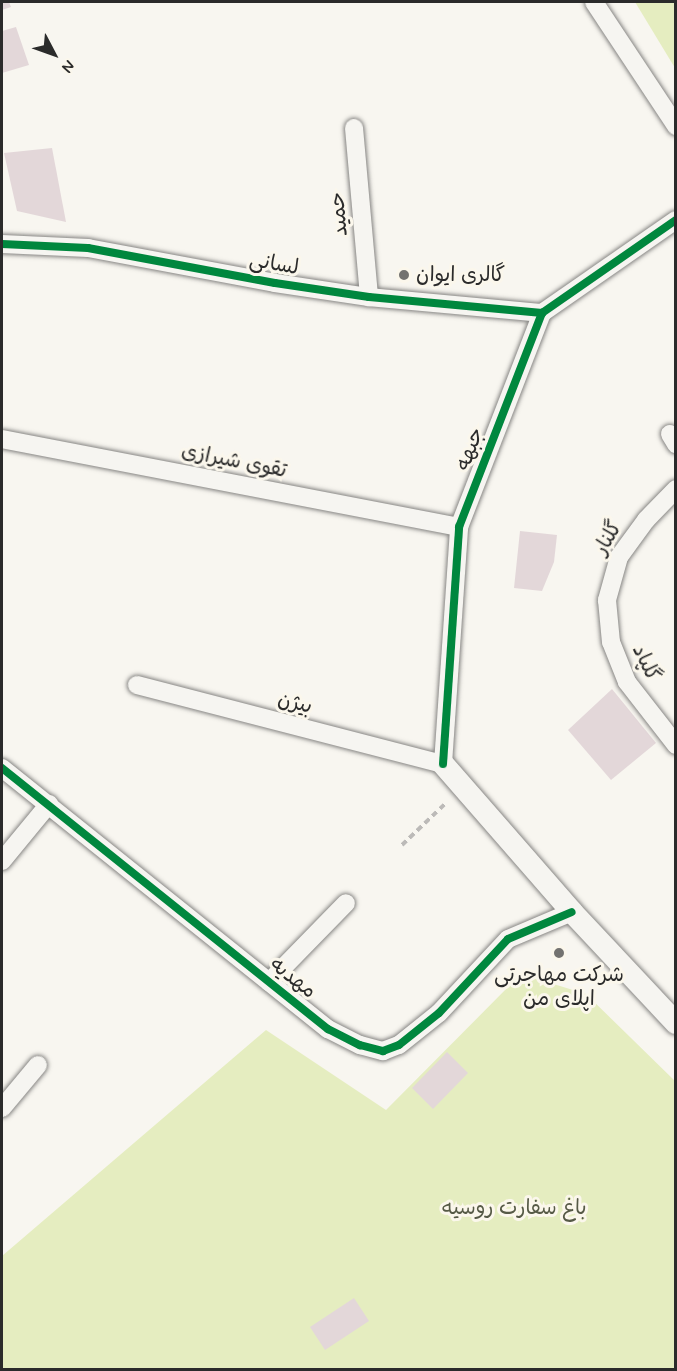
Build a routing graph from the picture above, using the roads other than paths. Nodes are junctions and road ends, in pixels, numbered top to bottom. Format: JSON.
{"nodes":[{"id":1,"x":594,"y":2,"type":"edge"},
{"id":2,"x":675,"y":126,"type":"edge"},
{"id":3,"x":354,"y":128,"type":"dead end"},
{"id":4,"x":675,"y":220,"type":"edge"},
{"id":5,"x":2,"y":244,"type":"edge"},
{"id":6,"x":369,"y":297,"type":"junction"},
{"id":7,"x":542,"y":313,"type":"junction"},
{"id":8,"x":2,"y":439,"type":"edge"},
{"id":9,"x":675,"y":489,"type":"edge"},
{"id":10,"x":459,"y":527,"type":"junction"},
{"id":11,"x":608,"y":623,"type":"joint"},
{"id":12,"x":136,"y":685,"type":"dead end"},
{"id":13,"x":675,"y":746,"type":"edge"},
{"id":14,"x":443,"y":764,"type":"junction"},
{"id":15,"x":2,"y":768,"type":"edge"},
{"id":16,"x":50,"y":804,"type":"junction"},
{"id":17,"x":2,"y":861,"type":"edge"},
{"id":18,"x":346,"y":903,"type":"dead end"},
{"id":19,"x":572,"y":912,"type":"junction"},
{"id":20,"x":269,"y":982,"type":"junction"},
{"id":21,"x":675,"y":1023,"type":"edge"},
{"id":22,"x":38,"y":1065,"type":"dead end"},
{"id":23,"x":2,"y":1108,"type":"edge"}],
"edges":[{"from":1,"to":2,"type":"street"},
{"from":3,"to":6,"type":"street","name":"حمید"},
{"from":4,"to":7,"type":"street"},
{"from":5,"to":6,"type":"street","name":"لسانی"},
{"from":6,"to":7,"type":"street","name":"لسانی"},
{"from":7,"to":10,"type":"street","name":"جبهه"},
{"from":8,"to":10,"type":"street","name":"تقوی شیرازی"},
{"from":9,"to":11,"type":"street","name":"گلنار"},
{"from":10,"to":14,"type":"street","name":"جبهه"},
{"from":11,"to":13,"type":"street","name":"گلپاد"},
{"from":12,"to":14,"type":"street","name":"بیژن"},
{"from":14,"to":19,"type":"street"},
{"from":15,"to":16,"type":"street","name":"مهدیه"},
{"from":16,"to":17,"type":"street"},
{"from":16,"to":20,"type":"street","name":"مهدیه"},
{"from":18,"to":20,"type":"street"},
{"from":19,"to":20,"type":"street","name":"مهدیه"},
{"from":19,"to":21,"type":"street"},
{"from":22,"to":23,"type":"street"}]}
